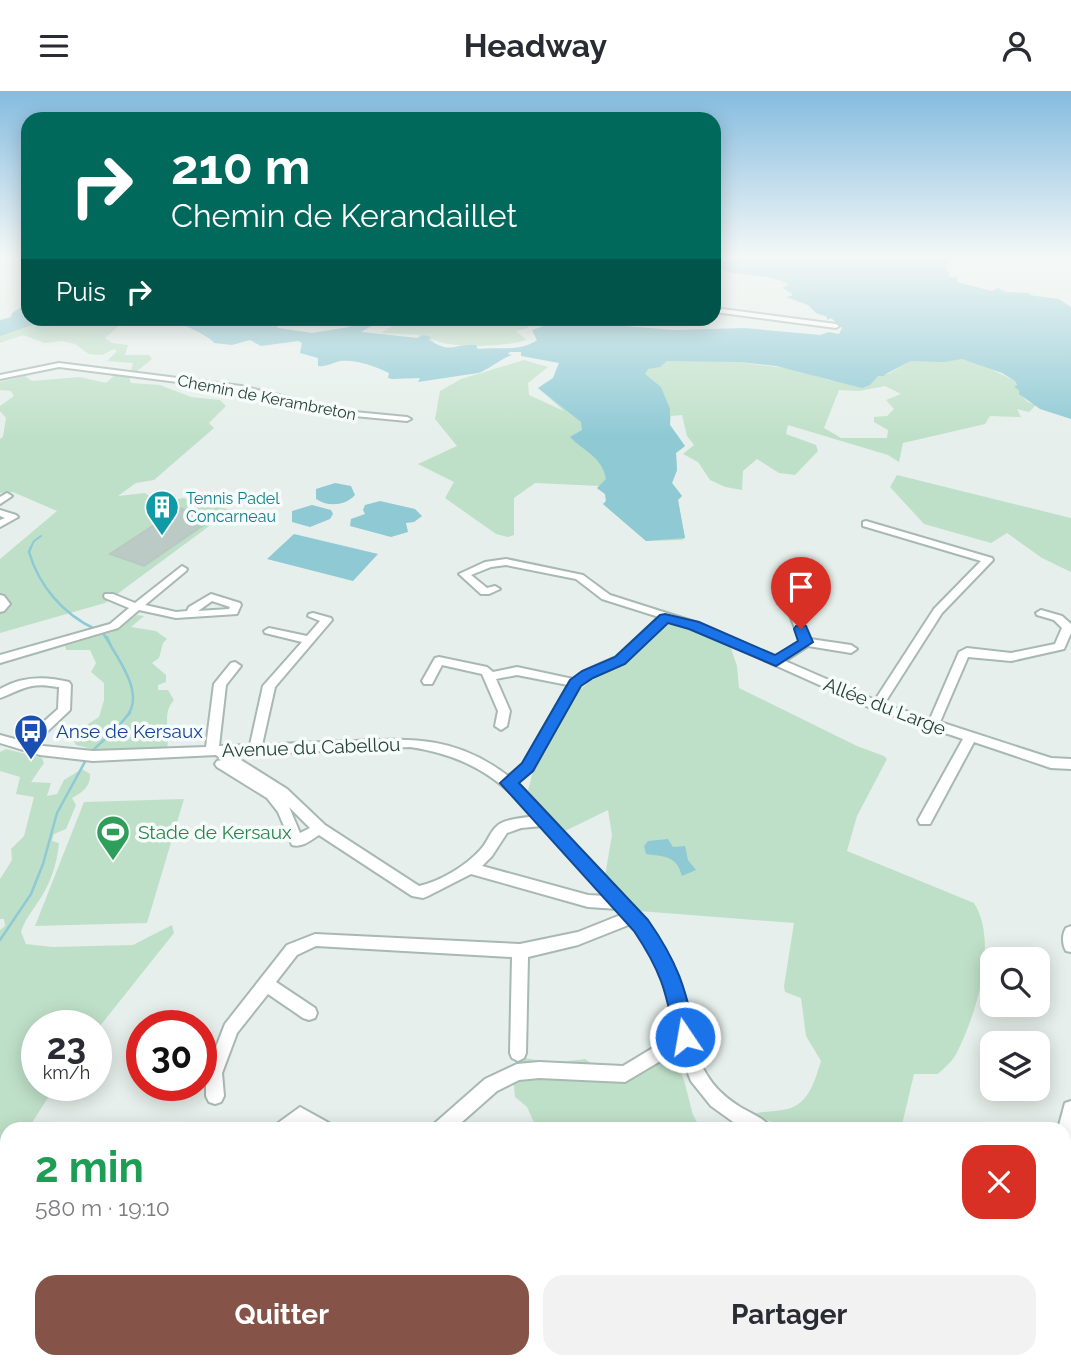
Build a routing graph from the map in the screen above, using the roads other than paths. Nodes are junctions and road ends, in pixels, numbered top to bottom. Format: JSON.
{"nodes":[{"id":1,"x":772,"y":318,"type":"edge"},
{"id":2,"x":836,"y":326,"type":"dead end"},
{"id":3,"x":2,"y":377,"type":"edge"},
{"id":4,"x":407,"y":419,"type":"dead end"},
{"id":5,"x":0,"y":513,"type":"edge"},
{"id":6,"x":0,"y":524,"type":"edge"},
{"id":7,"x":866,"y":524,"type":"dead end"},
{"id":8,"x":182,"y":569,"type":"dead end"},
{"id":9,"x":495,"y":589,"type":"dead end"},
{"id":10,"x":109,"y":596,"type":"dead end"},
{"id":11,"x":0,"y":598,"type":"edge"},
{"id":12,"x":140,"y":606,"type":"junction"},
{"id":13,"x":0,"y":609,"type":"edge"},
{"id":14,"x":1041,"y":613,"type":"dead end"},
{"id":15,"x":191,"y":614,"type":"dead end"},
{"id":16,"x":796,"y":615,"type":"dead end"},
{"id":17,"x":313,"y":616,"type":"dead end"},
{"id":18,"x":665,"y":618,"type":"junction"},
{"id":19,"x":269,"y":631,"type":"dead end"},
{"id":20,"x":309,"y":640,"type":"junction"},
{"id":21,"x":806,"y":642,"type":"junction"},
{"id":22,"x":851,"y":649,"type":"dead end"},
{"id":23,"x":0,"y":659,"type":"edge"},
{"id":24,"x":776,"y":661,"type":"junction"},
{"id":25,"x":235,"y":666,"type":"dead end"},
{"id":26,"x":490,"y":676,"type":"junction"},
{"id":27,"x":428,"y":681,"type":"dead end"},
{"id":28,"x":575,"y":683,"type":"junction"},
{"id":29,"x":0,"y":694,"type":"edge"},
{"id":30,"x":877,"y":706,"type":"junction"},
{"id":31,"x":501,"y":726,"type":"dead end"},
{"id":32,"x":933,"y":726,"type":"junction"},
{"id":33,"x":970,"y":738,"type":"junction"},
{"id":34,"x":0,"y":739,"type":"edge"},
{"id":35,"x":24,"y":746,"type":"junction"},
{"id":36,"x":255,"y":749,"type":"junction"},
{"id":37,"x":215,"y":751,"type":"junction"},
{"id":38,"x":1071,"y":764,"type":"edge"},
{"id":39,"x":508,"y":783,"type":"junction"},
{"id":40,"x":546,"y":820,"type":"junction"},
{"id":41,"x":925,"y":820,"type":"dead end"},
{"id":42,"x":320,"y":829,"type":"junction"},
{"id":43,"x":472,"y":869,"type":"junction"},
{"id":44,"x":621,"y":903,"type":"junction"},
{"id":45,"x":634,"y":916,"type":"junction"},
{"id":46,"x":1071,"y":932,"type":"edge"},
{"id":47,"x":1071,"y":946,"type":"edge"},
{"id":48,"x":520,"y":951,"type":"junction"},
{"id":49,"x":266,"y":984,"type":"junction"},
{"id":50,"x":309,"y":1013,"type":"dead end"},
{"id":51,"x":685,"y":1037,"type":"junction"},
{"id":52,"x":518,"y":1052,"type":"dead end"},
{"id":53,"x":217,"y":1065,"type":"edge"},
{"id":54,"x":293,"y":1122,"type":"edge"},
{"id":55,"x":310,"y":1122,"type":"edge"},
{"id":56,"x":449,"y":1122,"type":"edge"},
{"id":57,"x":748,"y":1122,"type":"edge"}],
"edges":[{"from":1,"to":2,"type":"street"},
{"from":3,"to":4,"type":"street","name":"Chemin de Kerambreton"},
{"from":5,"to":6,"type":"street"},
{"from":7,"to":30,"type":"street"},
{"from":8,"to":12,"type":"street"},
{"from":9,"to":18,"type":"street","name":"Allée du Large"},
{"from":10,"to":12,"type":"street"},
{"from":11,"to":13,"type":"street"},
{"from":12,"to":15,"type":"street"},
{"from":12,"to":23,"type":"street"},
{"from":14,"to":32,"type":"street"},
{"from":16,"to":21,"type":"street"},
{"from":17,"to":20,"type":"street"},
{"from":18,"to":24,"type":"street","name":"Allée du Large"},
{"from":18,"to":28,"type":"street"},
{"from":19,"to":20,"type":"street"},
{"from":20,"to":36,"type":"street"},
{"from":21,"to":22,"type":"street"},
{"from":21,"to":24,"type":"street"},
{"from":24,"to":30,"type":"street","name":"Allée du Large"},
{"from":25,"to":37,"type":"street"},
{"from":26,"to":27,"type":"street"},
{"from":26,"to":28,"type":"street"},
{"from":26,"to":31,"type":"street"},
{"from":28,"to":39,"type":"street"},
{"from":29,"to":35,"type":"street"},
{"from":30,"to":32,"type":"street","name":"Allée du Large"},
{"from":32,"to":33,"type":"street","name":"Allée du Large"},
{"from":33,"to":38,"type":"street","name":"Allée du Large"},
{"from":33,"to":41,"type":"street"},
{"from":34,"to":35,"type":"street","name":"Avenue du Cabellou"},
{"from":35,"to":37,"type":"street","name":"Avenue du Cabellou"},
{"from":36,"to":37,"type":"street","name":"Avenue du Cabellou"},
{"from":36,"to":39,"type":"street","name":"Avenue du Cabellou"},
{"from":37,"to":42,"type":"street"},
{"from":37,"to":42,"type":"street"},
{"from":39,"to":40,"type":"street","name":"Avenue du Cabellou"},
{"from":40,"to":43,"type":"street"},
{"from":40,"to":44,"type":"street","name":"Avenue du Cabellou"},
{"from":42,"to":43,"type":"street"},
{"from":43,"to":44,"type":"street"},
{"from":44,"to":45,"type":"street","name":"Avenue du Cabellou"},
{"from":45,"to":48,"type":"street"},
{"from":45,"to":51,"type":"street","name":"Avenue du Cabellou"},
{"from":46,"to":47,"type":"street"},
{"from":48,"to":49,"type":"street"},
{"from":48,"to":52,"type":"street"},
{"from":49,"to":50,"type":"street"},
{"from":49,"to":53,"type":"street"},
{"from":51,"to":56,"type":"street"},
{"from":51,"to":57,"type":"street","name":"Avenue du Cabellou"},
{"from":54,"to":55,"type":"street"}]}
